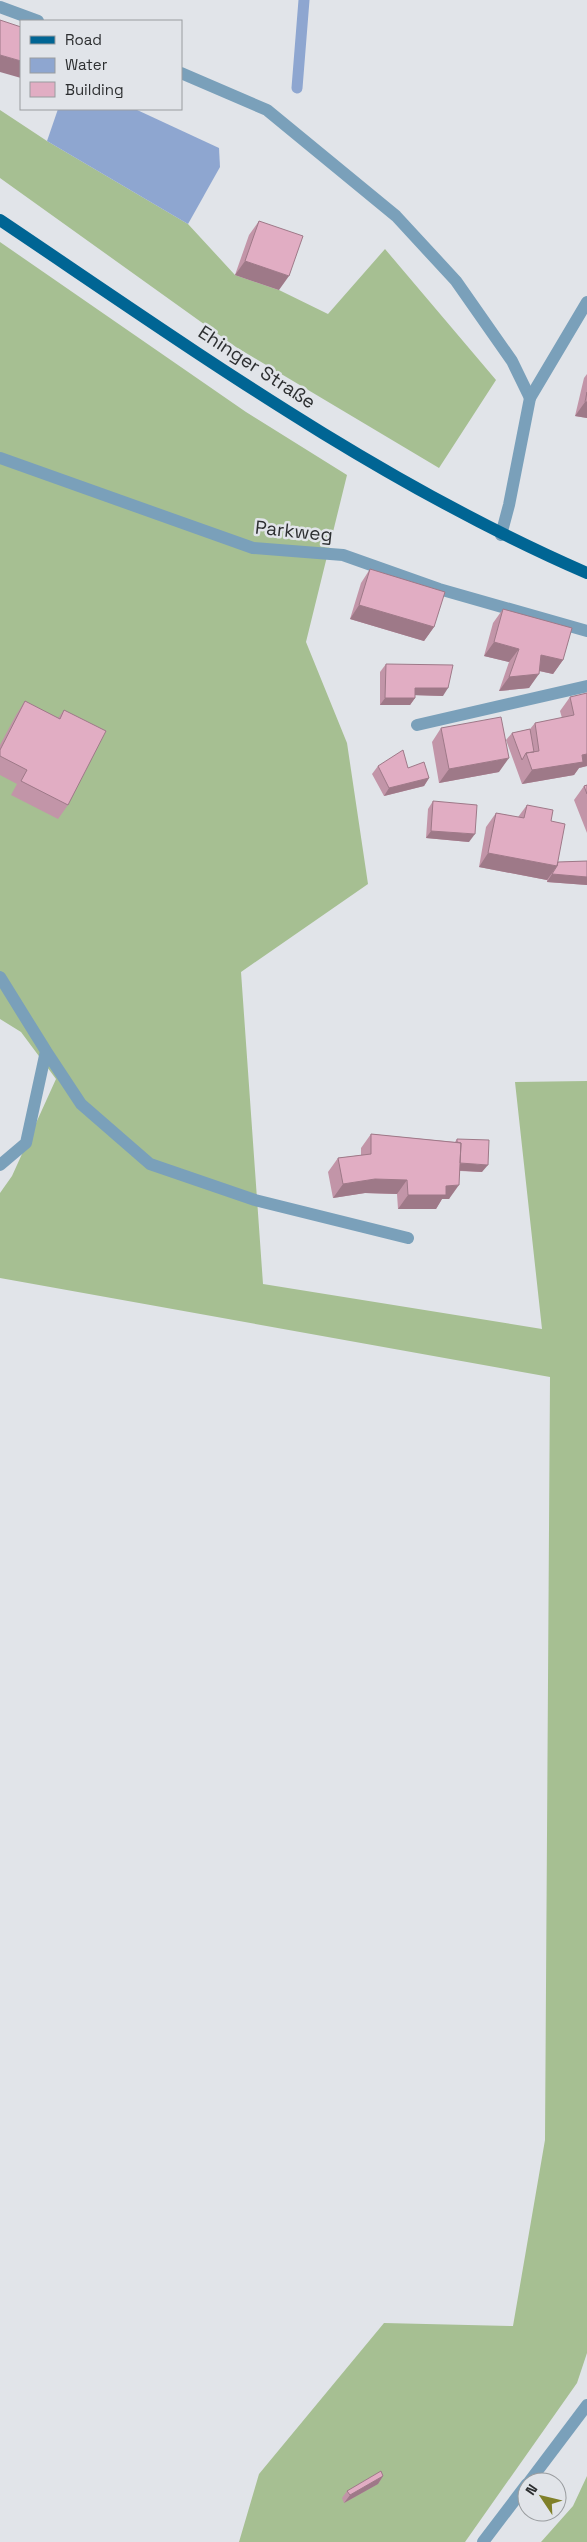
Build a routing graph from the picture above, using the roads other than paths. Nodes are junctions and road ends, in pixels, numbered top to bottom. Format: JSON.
{"nodes":[{"id":1,"x":0,"y":7,"type":"edge"},
{"id":2,"x":35,"y":20,"type":"edge"},
{"id":3,"x":182,"y":73,"type":"edge"},
{"id":4,"x":0,"y":220,"type":"edge"},
{"id":5,"x":587,"y":302,"type":"edge"},
{"id":6,"x":530,"y":398,"type":"junction"},
{"id":7,"x":0,"y":458,"type":"edge"},
{"id":8,"x":501,"y":534,"type":"junction"},
{"id":9,"x":587,"y":573,"type":"edge"},
{"id":10,"x":587,"y":631,"type":"edge"},
{"id":11,"x":587,"y":686,"type":"edge"},
{"id":12,"x":417,"y":725,"type":"dead end"},
{"id":13,"x":0,"y":977,"type":"edge"},
{"id":14,"x":46,"y":1051,"type":"junction"},
{"id":15,"x":0,"y":1165,"type":"edge"},
{"id":16,"x":408,"y":1238,"type":"dead end"},
{"id":17,"x":587,"y":2405,"type":"edge"},
{"id":18,"x":536,"y":2472,"type":"edge"},
{"id":19,"x":517,"y":2497,"type":"edge"},
{"id":20,"x":483,"y":2542,"type":"edge"}],
"edges":[{"from":1,"to":2,"type":"street"},
{"from":3,"to":6,"type":"street"},
{"from":4,"to":8,"type":"main road","name":"Ehinger Straße"},
{"from":5,"to":6,"type":"street"},
{"from":6,"to":8,"type":"street"},
{"from":7,"to":10,"type":"street","name":"Parkweg"},
{"from":8,"to":9,"type":"main road","name":"Ehinger Straße"},
{"from":11,"to":12,"type":"street"},
{"from":13,"to":14,"type":"street"},
{"from":14,"to":15,"type":"street"},
{"from":14,"to":16,"type":"street"},
{"from":17,"to":18,"type":"street"},
{"from":19,"to":20,"type":"street"}]}
